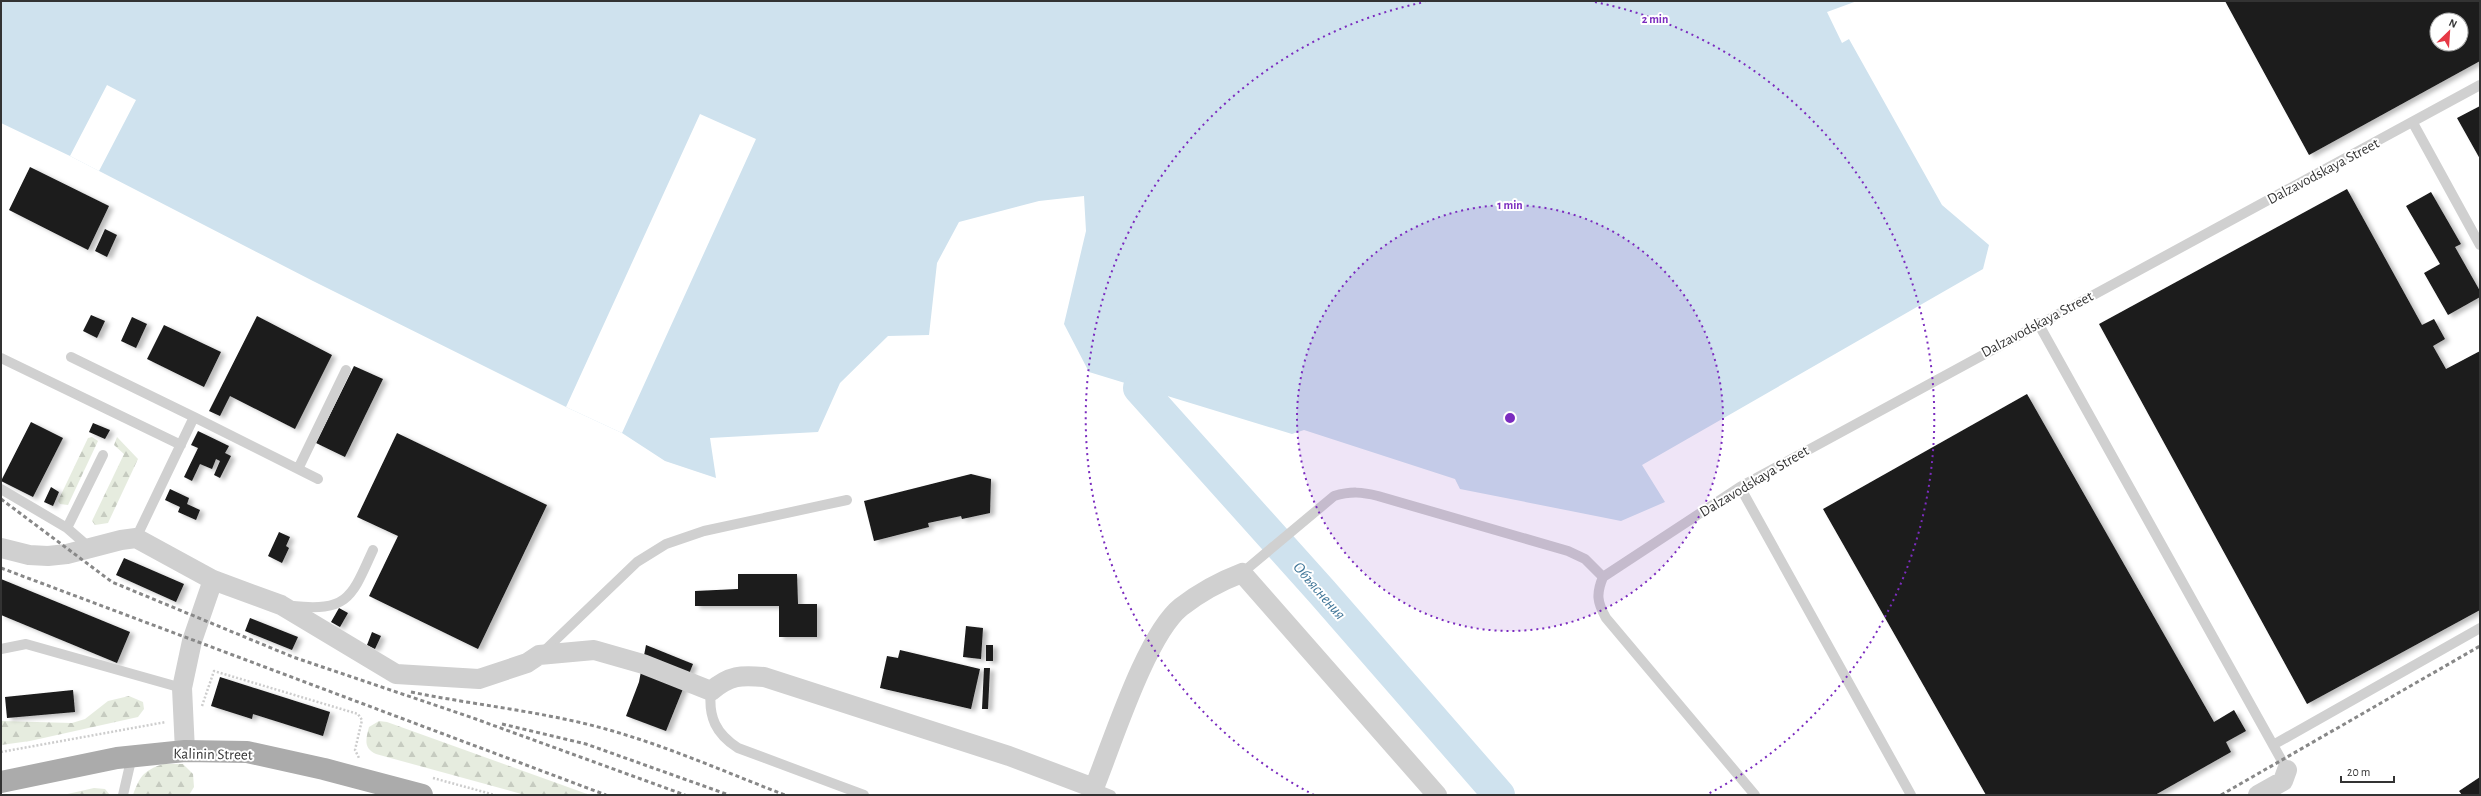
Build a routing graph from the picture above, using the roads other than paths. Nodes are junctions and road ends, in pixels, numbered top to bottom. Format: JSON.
{"nodes":[{"id":1,"x":2480,"y":85,"type":"edge"},
{"id":2,"x":2413,"y":123,"type":"junction"},
{"id":3,"x":2480,"y":245,"type":"edge"},
{"id":4,"x":2038,"y":323,"type":"junction"},
{"id":5,"x":71,"y":357,"type":"dead end"},
{"id":6,"x":1,"y":358,"type":"edge"},
{"id":7,"x":346,"y":370,"type":"dead end"},
{"id":8,"x":194,"y":417,"type":"junction"},
{"id":9,"x":181,"y":445,"type":"junction"},
{"id":10,"x":103,"y":455,"type":"dead end"},
{"id":11,"x":298,"y":469,"type":"junction"},
{"id":12,"x":318,"y":479,"type":"dead end"},
{"id":13,"x":1740,"y":487,"type":"junction"},
{"id":14,"x":1,"y":489,"type":"edge"},
{"id":15,"x":847,"y":500,"type":"dead end"},
{"id":16,"x":67,"y":528,"type":"junction"},
{"id":17,"x":136,"y":538,"type":"junction"},
{"id":18,"x":1,"y":548,"type":"edge"},
{"id":19,"x":90,"y":548,"type":"junction"},
{"id":20,"x":373,"y":550,"type":"dead end"},
{"id":21,"x":1242,"y":573,"type":"junction"},
{"id":22,"x":1604,"y":577,"type":"junction"},
{"id":23,"x":213,"y":580,"type":"junction"},
{"id":24,"x":281,"y":605,"type":"junction"},
{"id":25,"x":2480,"y":628,"type":"edge"},
{"id":26,"x":1,"y":650,"type":"edge"},
{"id":27,"x":539,"y":656,"type":"junction"},
{"id":28,"x":182,"y":688,"type":"junction"},
{"id":29,"x":711,"y":691,"type":"junction"},
{"id":30,"x":2273,"y":744,"type":"junction"},
{"id":31,"x":186,"y":751,"type":"junction"},
{"id":32,"x":132,"y":756,"type":"junction"},
{"id":33,"x":2288,"y":770,"type":"joint"},
{"id":34,"x":1,"y":782,"type":"edge"},
{"id":35,"x":425,"y":786,"type":"edge"},
{"id":36,"x":1099,"y":793,"type":"edge"},
{"id":37,"x":123,"y":795,"type":"edge"},
{"id":38,"x":864,"y":795,"type":"edge"},
{"id":39,"x":1437,"y":795,"type":"edge"},
{"id":40,"x":1755,"y":795,"type":"edge"},
{"id":41,"x":1911,"y":795,"type":"edge"},
{"id":42,"x":2258,"y":795,"type":"edge"}],
"edges":[{"from":1,"to":2,"type":"lane","name":"Dalzavodskaya Street"},
{"from":2,"to":3,"type":"lane"},
{"from":2,"to":4,"type":"lane","name":"Dalzavodskaya Street"},
{"from":4,"to":13,"type":"lane","name":"Dalzavodskaya Street"},
{"from":4,"to":30,"type":"lane"},
{"from":5,"to":8,"type":"lane"},
{"from":6,"to":9,"type":"lane"},
{"from":7,"to":11,"type":"lane"},
{"from":8,"to":9,"type":"lane"},
{"from":8,"to":11,"type":"lane"},
{"from":9,"to":17,"type":"lane"},
{"from":10,"to":16,"type":"lane"},
{"from":11,"to":12,"type":"lane"},
{"from":13,"to":22,"type":"lane","name":"Dalzavodskaya Street"},
{"from":13,"to":41,"type":"lane"},
{"from":14,"to":16,"type":"lane"},
{"from":15,"to":27,"type":"lane"},
{"from":16,"to":19,"type":"lane"},
{"from":17,"to":19,"type":"street"},
{"from":17,"to":23,"type":"street"},
{"from":18,"to":19,"type":"street"},
{"from":20,"to":24,"type":"lane"},
{"from":21,"to":22,"type":"lane"},
{"from":21,"to":36,"type":"street"},
{"from":21,"to":39,"type":"street"},
{"from":22,"to":40,"type":"lane"},
{"from":23,"to":24,"type":"street"},
{"from":23,"to":28,"type":"street"},
{"from":24,"to":27,"type":"street"},
{"from":25,"to":30,"type":"lane"},
{"from":26,"to":28,"type":"lane"},
{"from":27,"to":29,"type":"street"},
{"from":28,"to":31,"type":"street"},
{"from":29,"to":36,"type":"street"},
{"from":29,"to":38,"type":"lane"},
{"from":30,"to":33,"type":"lane"},
{"from":31,"to":32,"type":"main road","name":"Kalinin Street"},
{"from":31,"to":35,"type":"main road","name":"Kalinin Street"},
{"from":32,"to":34,"type":"main road","name":"Kalinin Street"},
{"from":32,"to":37,"type":"lane"},
{"from":33,"to":42,"type":"street"}]}
